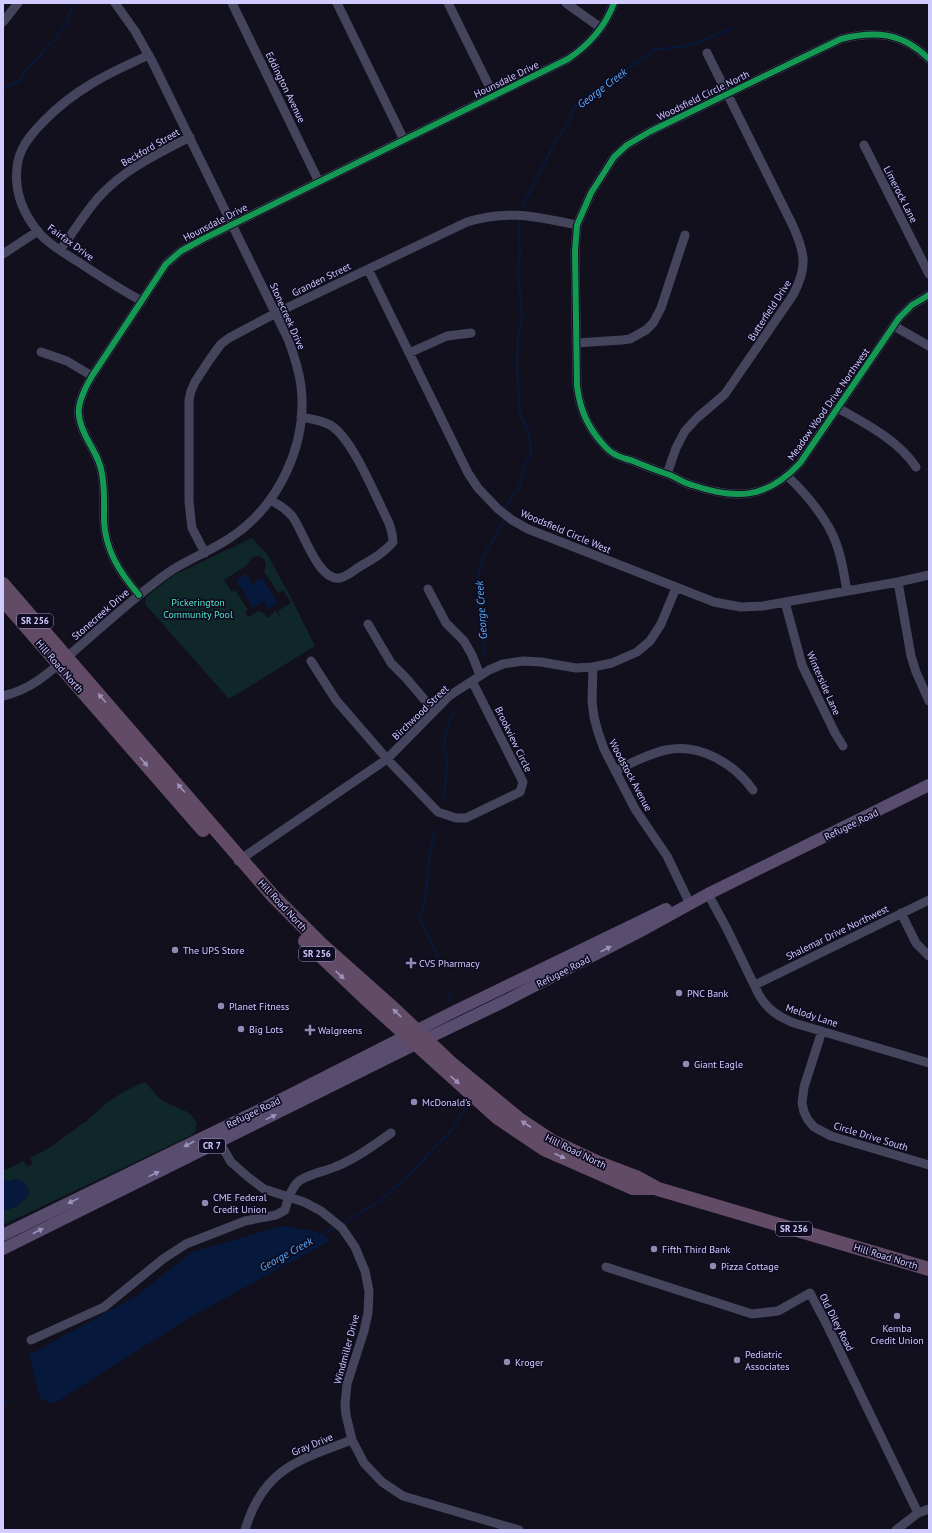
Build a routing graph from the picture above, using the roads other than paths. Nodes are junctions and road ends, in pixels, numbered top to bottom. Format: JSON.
{"nodes":[{"id":1,"x":18,"y":3,"type":"edge"},
{"id":2,"x":115,"y":3,"type":"edge"},
{"id":3,"x":232,"y":3,"type":"edge"},
{"id":4,"x":337,"y":3,"type":"edge"},
{"id":5,"x":448,"y":3,"type":"edge"},
{"id":6,"x":566,"y":3,"type":"edge"},
{"id":7,"x":614,"y":3,"type":"edge"},
{"id":8,"x":3,"y":22,"type":"edge"},
{"id":9,"x":601,"y":28,"type":"junction"},
{"id":10,"x":707,"y":53,"type":"dead end"},
{"id":11,"x":149,"y":55,"type":"junction"},
{"id":12,"x":929,"y":59,"type":"edge"},
{"id":13,"x":728,"y":94,"type":"junction"},
{"id":14,"x":494,"y":96,"type":"junction"},
{"id":15,"x":190,"y":137,"type":"junction"},
{"id":16,"x":404,"y":140,"type":"junction"},
{"id":17,"x":864,"y":145,"type":"dead end"},
{"id":18,"x":319,"y":182,"type":"junction"},
{"id":19,"x":232,"y":224,"type":"junction"},
{"id":20,"x":577,"y":225,"type":"junction"},
{"id":21,"x":38,"y":231,"type":"junction"},
{"id":22,"x":685,"y":235,"type":"dead end"},
{"id":23,"x":60,"y":250,"type":"junction"},
{"id":24,"x":6,"y":253,"type":"edge"},
{"id":25,"x":368,"y":269,"type":"junction"},
{"id":26,"x":929,"y":274,"type":"edge"},
{"id":27,"x":929,"y":295,"type":"edge"},
{"id":28,"x":142,"y":300,"type":"junction"},
{"id":29,"x":276,"y":313,"type":"junction"},
{"id":30,"x":894,"y":326,"type":"junction"},
{"id":31,"x":471,"y":333,"type":"dead end"},
{"id":32,"x":576,"y":343,"type":"junction"},
{"id":33,"x":929,"y":346,"type":"edge"},
{"id":34,"x":42,"y":352,"type":"dead end"},
{"id":35,"x":409,"y":353,"type":"junction"},
{"id":36,"x":92,"y":376,"type":"junction"},
{"id":37,"x":838,"y":408,"type":"junction"},
{"id":38,"x":301,"y":417,"type":"junction"},
{"id":39,"x":916,"y":467,"type":"dead end"},
{"id":40,"x":667,"y":474,"type":"junction"},
{"id":41,"x":787,"y":476,"type":"junction"},
{"id":42,"x":270,"y":500,"type":"junction"},
{"id":43,"x":205,"y":553,"type":"junction"},
{"id":44,"x":929,"y":575,"type":"edge"},
{"id":45,"x":898,"y":582,"type":"junction"},
{"id":46,"x":3,"y":584,"type":"edge"},
{"id":47,"x":676,"y":588,"type":"junction"},
{"id":48,"x":428,"y":589,"type":"dead end"},
{"id":49,"x":847,"y":591,"type":"junction"},
{"id":50,"x":139,"y":595,"type":"junction"},
{"id":51,"x":3,"y":600,"type":"edge"},
{"id":52,"x":785,"y":602,"type":"junction"},
{"id":53,"x":368,"y":624,"type":"dead end"},
{"id":54,"x":62,"y":661,"type":"junction"},
{"id":55,"x":311,"y":662,"type":"dead end"},
{"id":56,"x":593,"y":667,"type":"junction"},
{"id":57,"x":476,"y":678,"type":"junction"},
{"id":58,"x":3,"y":696,"type":"edge"},
{"id":59,"x":929,"y":701,"type":"edge"},
{"id":60,"x":434,"y":711,"type":"junction"},
{"id":61,"x":844,"y":746,"type":"dead end"},
{"id":62,"x":387,"y":759,"type":"junction"},
{"id":63,"x":615,"y":771,"type":"junction"},
{"id":64,"x":929,"y":785,"type":"edge"},
{"id":65,"x":753,"y":790,"type":"dead end"},
{"id":66,"x":239,"y":860,"type":"junction"},
{"id":67,"x":708,"y":894,"type":"junction"},
{"id":68,"x":929,"y":900,"type":"edge"},
{"id":69,"x":689,"y":902,"type":"junction"},
{"id":70,"x":901,"y":913,"type":"junction"},
{"id":71,"x":929,"y":956,"type":"edge"},
{"id":72,"x":755,"y":985,"type":"junction"},
{"id":73,"x":822,"y":1031,"type":"junction"},
{"id":74,"x":416,"y":1037,"type":"junction"},
{"id":75,"x":929,"y":1063,"type":"edge"},
{"id":76,"x":391,"y":1133,"type":"dead end"},
{"id":77,"x":218,"y":1140,"type":"junction"},
{"id":78,"x":929,"y":1165,"type":"edge"},
{"id":79,"x":289,"y":1197,"type":"junction"},
{"id":80,"x":3,"y":1235,"type":"edge"},
{"id":81,"x":3,"y":1249,"type":"edge"},
{"id":82,"x":606,"y":1267,"type":"dead end"},
{"id":83,"x":929,"y":1269,"type":"edge"},
{"id":84,"x":31,"y":1340,"type":"dead end"},
{"id":85,"x":352,"y":1440,"type":"junction"},
{"id":86,"x":929,"y":1509,"type":"edge"},
{"id":87,"x":918,"y":1513,"type":"junction"},
{"id":88,"x":245,"y":1530,"type":"edge"},
{"id":89,"x":520,"y":1530,"type":"edge"},
{"id":90,"x":896,"y":1530,"type":"edge"}],
"edges":[{"from":1,"to":8,"type":"street"},
{"from":2,"to":11,"type":"street","name":"Stonecreek Drive"},
{"from":3,"to":18,"type":"street","name":"Eddington Avenue"},
{"from":4,"to":16,"type":"street"},
{"from":5,"to":14,"type":"street"},
{"from":6,"to":9,"type":"street"},
{"from":7,"to":9,"type":"street","name":"Hounsdale Drive"},
{"from":9,"to":14,"type":"street","name":"Hounsdale Drive"},
{"from":10,"to":13,"type":"street","name":"Butterfield Drive"},
{"from":11,"to":15,"type":"street","name":"Stonecreek Drive"},
{"from":11,"to":21,"type":"street","name":"Fairfax Drive"},
{"from":12,"to":13,"type":"street","name":"Woodsfield Circle North"},
{"from":13,"to":20,"type":"street","name":"Woodsfield Circle North"},
{"from":13,"to":40,"type":"street","name":"Butterfield Drive"},
{"from":14,"to":16,"type":"street","name":"Hounsdale Drive"},
{"from":15,"to":19,"type":"street","name":"Stonecreek Drive"},
{"from":15,"to":23,"type":"street","name":"Beckford Street"},
{"from":16,"to":18,"type":"street","name":"Hounsdale Drive"},
{"from":17,"to":26,"type":"street","name":"Limerock Lane"},
{"from":18,"to":19,"type":"street","name":"Hounsdale Drive"},
{"from":19,"to":28,"type":"street","name":"Hounsdale Drive"},
{"from":19,"to":29,"type":"street","name":"Stonecreek Drive"},
{"from":20,"to":25,"type":"street","name":"Granden Street"},
{"from":20,"to":32,"type":"street","name":"Meadow Wood Drive Northwest"},
{"from":21,"to":23,"type":"street","name":"Fairfax Drive"},
{"from":21,"to":24,"type":"street"},
{"from":22,"to":32,"type":"street"},
{"from":23,"to":28,"type":"street","name":"Fairfax Drive"},
{"from":25,"to":29,"type":"street","name":"Granden Street"},
{"from":25,"to":35,"type":"street","name":"Woodsfield Circle West"},
{"from":27,"to":30,"type":"street","name":"Meadow Wood Drive Northwest"},
{"from":28,"to":36,"type":"street","name":"Hounsdale Drive"},
{"from":29,"to":38,"type":"street","name":"Stonecreek Drive"},
{"from":29,"to":43,"type":"street","name":"Granden Street"},
{"from":30,"to":33,"type":"street"},
{"from":30,"to":37,"type":"street","name":"Meadow Wood Drive Northwest"},
{"from":31,"to":35,"type":"street"},
{"from":32,"to":40,"type":"street","name":"Meadow Wood Drive Northwest"},
{"from":34,"to":36,"type":"street"},
{"from":35,"to":47,"type":"street","name":"Woodsfield Circle West"},
{"from":36,"to":50,"type":"street","name":"Hounsdale Drive"},
{"from":37,"to":39,"type":"street"},
{"from":37,"to":41,"type":"street","name":"Meadow Wood Drive Northwest"},
{"from":38,"to":42,"type":"street","name":"Stonecreek Drive"},
{"from":38,"to":42,"type":"street"},
{"from":40,"to":41,"type":"street","name":"Meadow Wood Drive Northwest"},
{"from":41,"to":49,"type":"street"},
{"from":42,"to":43,"type":"street","name":"Stonecreek Drive"},
{"from":43,"to":50,"type":"street","name":"Stonecreek Drive"},
{"from":44,"to":45,"type":"street","name":"Woodsfield Circle West"},
{"from":45,"to":49,"type":"street","name":"Woodsfield Circle West"},
{"from":45,"to":59,"type":"street"},
{"from":46,"to":54,"type":"highway","name":"Hill Road North","number":"SR 256"},
{"from":47,"to":52,"type":"street","name":"Woodsfield Circle West"},
{"from":47,"to":56,"type":"street","name":"Birchwood Street"},
{"from":48,"to":57,"type":"street"},
{"from":49,"to":52,"type":"street","name":"Woodsfield Circle West"},
{"from":50,"to":54,"type":"street","name":"Stonecreek Drive"},
{"from":51,"to":54,"type":"highway","name":"Hill Road North","number":"SR 256"},
{"from":52,"to":61,"type":"street","name":"Winterside Lane"},
{"from":53,"to":60,"type":"street"},
{"from":54,"to":58,"type":"street","name":"Stonecreek Drive"},
{"from":66,"to":54,"type":"highway","name":"Hill Road North","number":"SR 256","one_way":true},
{"from":54,"to":74,"type":"highway","name":"Hill Road North","number":"SR 256","one_way":true},
{"from":55,"to":62,"type":"street"},
{"from":56,"to":57,"type":"street","name":"Birchwood Street"},
{"from":56,"to":63,"type":"street","name":"Woodstock Avenue"},
{"from":57,"to":60,"type":"street","name":"Birchwood Street"},
{"from":57,"to":62,"type":"street","name":"Brookview Circle"},
{"from":60,"to":62,"type":"street","name":"Birchwood Street"},
{"from":62,"to":66,"type":"street","name":"Birchwood Street"},
{"from":63,"to":65,"type":"street"},
{"from":63,"to":69,"type":"street","name":"Woodstock Avenue"},
{"from":64,"to":67,"type":"main road","name":"Refugee Road","number":"CR 7"},
{"from":74,"to":66,"type":"highway","name":"Hill Road North","number":"SR 256","one_way":true},
{"from":67,"to":69,"type":"main road","name":"Refugee Road","number":"CR 7"},
{"from":67,"to":72,"type":"street","name":"Melody Lane"},
{"from":68,"to":70,"type":"street","name":"Shalemar Drive Northwest"},
{"from":74,"to":69,"type":"main road","name":"Refugee Road","number":"CR 7","one_way":true},
{"from":69,"to":74,"type":"main road","name":"Refugee Road"},
{"from":70,"to":71,"type":"street"},
{"from":70,"to":72,"type":"street","name":"Shalemar Drive Northwest"},
{"from":72,"to":73,"type":"street","name":"Melody Lane"},
{"from":73,"to":75,"type":"street","name":"Melody Lane"},
{"from":73,"to":78,"type":"street","name":"Circle Drive South"},
{"from":77,"to":74,"type":"main road","name":"Refugee Road","number":"CR 7","one_way":true},
{"from":74,"to":80,"type":"main road","name":"Refugee Road","number":"CR 7","one_way":true},
{"from":74,"to":83,"type":"highway","name":"Hill Road North","number":"SR 256"},
{"from":76,"to":79,"type":"street"},
{"from":77,"to":79,"type":"street","name":"Windmiller Drive"},
{"from":81,"to":77,"type":"main road","name":"Refugee Road","number":"CR 7","one_way":true},
{"from":79,"to":84,"type":"street"},
{"from":79,"to":85,"type":"street","name":"Windmiller Drive"},
{"from":82,"to":87,"type":"street","name":"Old Diley Road"},
{"from":85,"to":88,"type":"street","name":"Gray Drive"},
{"from":85,"to":89,"type":"street","name":"Windmiller Drive"},
{"from":86,"to":87,"type":"street"},
{"from":87,"to":90,"type":"street"}]}
